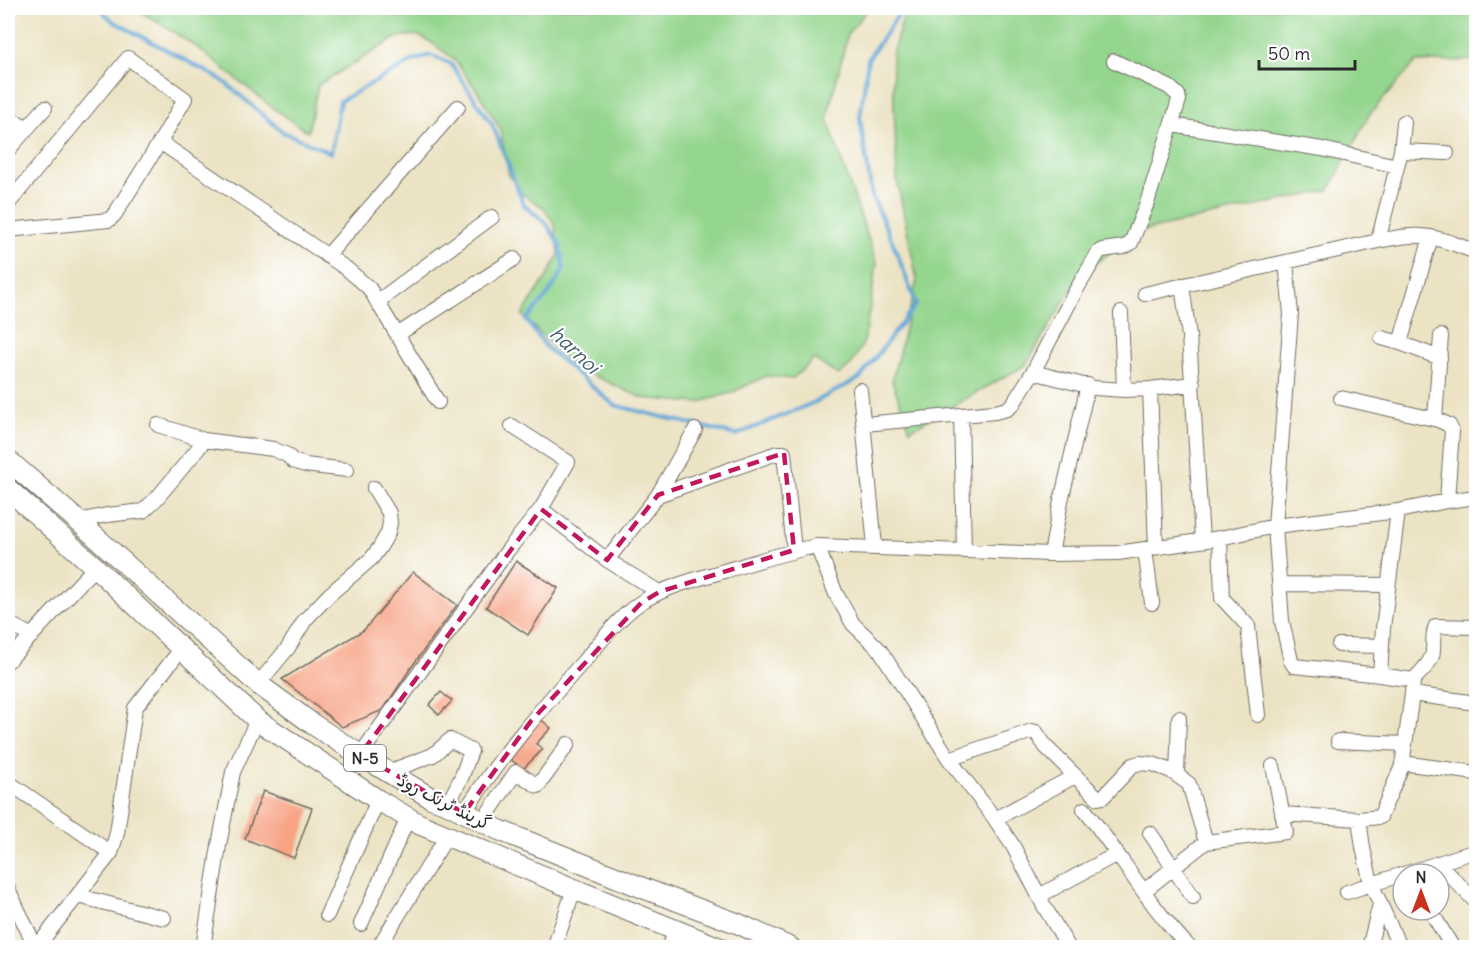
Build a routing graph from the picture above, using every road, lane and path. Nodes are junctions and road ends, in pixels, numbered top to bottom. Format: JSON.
{"nodes":[{"id":1,"x":1114,"y":62,"type":"dead end"},
{"id":2,"x":458,"y":107,"type":"dead end"},
{"id":3,"x":45,"y":108,"type":"dead end"},
{"id":4,"x":8,"y":119,"type":"edge"},
{"id":5,"x":1404,"y":122,"type":"dead end"},
{"id":6,"x":1172,"y":125,"type":"junction"},
{"id":7,"x":28,"y":127,"type":"junction"},
{"id":8,"x":160,"y":142,"type":"junction"},
{"id":9,"x":8,"y":150,"type":"edge"},
{"id":10,"x":1401,"y":151,"type":"junction"},
{"id":11,"x":1447,"y":153,"type":"dead end"},
{"id":12,"x":1397,"y":166,"type":"junction"},
{"id":13,"x":8,"y":204,"type":"edge"},
{"id":14,"x":492,"y":217,"type":"dead end"},
{"id":15,"x":8,"y":230,"type":"edge"},
{"id":16,"x":1431,"y":237,"type":"junction"},
{"id":17,"x":1378,"y":241,"type":"junction"},
{"id":18,"x":1476,"y":252,"type":"edge"},
{"id":19,"x":327,"y":256,"type":"junction"},
{"id":20,"x":514,"y":259,"type":"dead end"},
{"id":21,"x":1286,"y":262,"type":"junction"},
{"id":22,"x":1182,"y":285,"type":"junction"},
{"id":23,"x":1145,"y":294,"type":"dead end"},
{"id":24,"x":377,"y":302,"type":"junction"},
{"id":25,"x":1120,"y":313,"type":"dead end"},
{"id":26,"x":397,"y":335,"type":"junction"},
{"id":27,"x":1441,"y":336,"type":"dead end"},
{"id":28,"x":1382,"y":338,"type":"dead end"},
{"id":29,"x":1400,"y":343,"type":"junction"},
{"id":30,"x":1440,"y":358,"type":"junction"},
{"id":31,"x":1034,"y":372,"type":"junction"},
{"id":32,"x":1193,"y":384,"type":"junction"},
{"id":33,"x":1088,"y":385,"type":"junction"},
{"id":34,"x":1150,"y":389,"type":"junction"},
{"id":35,"x":860,"y":390,"type":"dead end"},
{"id":36,"x":1124,"y":390,"type":"junction"},
{"id":37,"x":1341,"y":398,"type":"dead end"},
{"id":38,"x":438,"y":402,"type":"dead end"},
{"id":39,"x":961,"y":415,"type":"junction"},
{"id":40,"x":1435,"y":419,"type":"junction"},
{"id":41,"x":864,"y":424,"type":"junction"},
{"id":42,"x":158,"y":425,"type":"dead end"},
{"id":43,"x":512,"y":426,"type":"dead end"},
{"id":44,"x":695,"y":430,"type":"dead end"},
{"id":45,"x":204,"y":440,"type":"junction"},
{"id":46,"x":8,"y":460,"type":"edge"},
{"id":47,"x":347,"y":471,"type":"dead end"},
{"id":48,"x":374,"y":488,"type":"dead end"},
{"id":49,"x":8,"y":489,"type":"edge"},
{"id":50,"x":658,"y":495,"type":"junction"},
{"id":51,"x":1476,"y":497,"type":"edge"},
{"id":52,"x":1448,"y":501,"type":"junction"},
{"id":53,"x":541,"y":509,"type":"junction"},
{"id":54,"x":1398,"y":511,"type":"junction"},
{"id":55,"x":78,"y":521,"type":"junction"},
{"id":56,"x":1275,"y":526,"type":"junction"},
{"id":57,"x":1220,"y":538,"type":"junction"},
{"id":58,"x":1202,"y":540,"type":"junction"},
{"id":59,"x":817,"y":546,"type":"junction"},
{"id":60,"x":875,"y":547,"type":"junction"},
{"id":61,"x":1151,"y":548,"type":"junction"},
{"id":62,"x":794,"y":550,"type":"junction"},
{"id":63,"x":964,"y":551,"type":"junction"},
{"id":64,"x":1051,"y":554,"type":"junction"},
{"id":65,"x":607,"y":560,"type":"junction"},
{"id":66,"x":95,"y":567,"type":"junction"},
{"id":67,"x":1280,"y":584,"type":"junction"},
{"id":68,"x":1389,"y":585,"type":"junction"},
{"id":69,"x":660,"y":592,"type":"junction"},
{"id":70,"x":1152,"y":603,"type":"dead end"},
{"id":71,"x":8,"y":623,"type":"edge"},
{"id":72,"x":1476,"y":627,"type":"edge"},
{"id":73,"x":32,"y":636,"type":"junction"},
{"id":74,"x":1339,"y":645,"type":"dead end"},
{"id":75,"x":1382,"y":646,"type":"junction"},
{"id":76,"x":182,"y":648,"type":"junction"},
{"id":77,"x":8,"y":661,"type":"edge"},
{"id":78,"x":1380,"y":675,"type":"junction"},
{"id":79,"x":258,"y":684,"type":"junction"},
{"id":80,"x":1413,"y":687,"type":"junction"},
{"id":81,"x":1476,"y":703,"type":"edge"},
{"id":82,"x":1258,"y":716,"type":"dead end"},
{"id":83,"x":1179,"y":718,"type":"dead end"},
{"id":84,"x":257,"y":720,"type":"junction"},
{"id":85,"x":1338,"y":741,"type":"dead end"},
{"id":86,"x":568,"y":744,"type":"dead end"},
{"id":87,"x":1405,"y":744,"type":"junction"},
{"id":88,"x":360,"y":755,"type":"junction"},
{"id":89,"x":949,"y":759,"type":"junction"},
{"id":90,"x":1402,"y":763,"type":"junction"},
{"id":91,"x":1273,"y":766,"type":"dead end"},
{"id":92,"x":388,"y":772,"type":"junction"},
{"id":93,"x":1476,"y":773,"type":"edge"},
{"id":94,"x":1177,"y":775,"type":"junction"},
{"id":95,"x":1075,"y":776,"type":"junction"},
{"id":96,"x":8,"y":782,"type":"edge"},
{"id":97,"x":378,"y":800,"type":"junction"},
{"id":98,"x":448,"y":805,"type":"junction"},
{"id":99,"x":1084,"y":809,"type":"dead end"},
{"id":100,"x":1282,"y":814,"type":"junction"},
{"id":101,"x":995,"y":819,"type":"junction"},
{"id":102,"x":1359,"y":819,"type":"junction"},
{"id":103,"x":414,"y":821,"type":"junction"},
{"id":104,"x":482,"y":822,"type":"junction"},
{"id":105,"x":1150,"y":833,"type":"dead end"},
{"id":106,"x":447,"y":836,"type":"junction"},
{"id":107,"x":1206,"y":842,"type":"junction"},
{"id":108,"x":1476,"y":852,"type":"edge"},
{"id":109,"x":111,"y":853,"type":"junction"},
{"id":110,"x":1117,"y":854,"type":"junction"},
{"id":111,"x":1441,"y":862,"type":"edge"},
{"id":112,"x":1174,"y":868,"type":"junction"},
{"id":113,"x":1451,"y":876,"type":"edge"},
{"id":114,"x":1391,"y":878,"type":"edge"},
{"id":115,"x":1371,"y":883,"type":"junction"},
{"id":116,"x":574,"y":889,"type":"junction"},
{"id":117,"x":8,"y":890,"type":"edge"},
{"id":118,"x":1144,"y":891,"type":"junction"},
{"id":119,"x":1347,"y":892,"type":"dead end"},
{"id":120,"x":78,"y":896,"type":"junction"},
{"id":121,"x":1039,"y":896,"type":"junction"},
{"id":122,"x":1193,"y":897,"type":"dead end"},
{"id":123,"x":1476,"y":902,"type":"edge"},
{"id":124,"x":1380,"y":904,"type":"junction"},
{"id":125,"x":327,"y":915,"type":"dead end"},
{"id":126,"x":164,"y":918,"type":"dead end"},
{"id":127,"x":1437,"y":922,"type":"edge"},
{"id":128,"x":361,"y":924,"type":"dead end"},
{"id":129,"x":673,"y":939,"type":"edge"},
{"id":130,"x":1186,"y":946,"type":"edge"},
{"id":131,"x":36,"y":948,"type":"edge"},
{"id":132,"x":203,"y":948,"type":"edge"},
{"id":133,"x":378,"y":948,"type":"edge"},
{"id":134,"x":554,"y":948,"type":"edge"},
{"id":135,"x":720,"y":948,"type":"edge"},
{"id":136,"x":790,"y":948,"type":"edge"},
{"id":137,"x":1069,"y":948,"type":"edge"},
{"id":138,"x":1369,"y":948,"type":"edge"},
{"id":139,"x":1402,"y":948,"type":"edge"},
{"id":140,"x":1453,"y":948,"type":"edge"}],
"edges":[{"from":1,"to":6,"type":"street"},
{"from":2,"to":19,"type":"street"},
{"from":3,"to":7,"type":"street"},
{"from":4,"to":7,"type":"street"},
{"from":5,"to":10,"type":"street"},
{"from":6,"to":12,"type":"street"},
{"from":6,"to":31,"type":"street"},
{"from":7,"to":9,"type":"street"},
{"from":8,"to":13,"type":"street"},
{"from":8,"to":15,"type":"street"},
{"from":8,"to":19,"type":"street"},
{"from":10,"to":11,"type":"street"},
{"from":10,"to":12,"type":"street"},
{"from":12,"to":17,"type":"street"},
{"from":14,"to":24,"type":"street"},
{"from":16,"to":17,"type":"street"},
{"from":16,"to":18,"type":"street"},
{"from":16,"to":29,"type":"street"},
{"from":17,"to":21,"type":"street"},
{"from":19,"to":24,"type":"street"},
{"from":20,"to":26,"type":"street"},
{"from":21,"to":22,"type":"street"},
{"from":21,"to":56,"type":"street"},
{"from":22,"to":23,"type":"street"},
{"from":22,"to":32,"type":"street"},
{"from":24,"to":26,"type":"street"},
{"from":25,"to":36,"type":"street"},
{"from":26,"to":38,"type":"street"},
{"from":27,"to":30,"type":"street"},
{"from":28,"to":29,"type":"street"},
{"from":29,"to":30,"type":"street"},
{"from":30,"to":40,"type":"street"},
{"from":31,"to":33,"type":"street"},
{"from":31,"to":39,"type":"street"},
{"from":32,"to":34,"type":"street"},
{"from":32,"to":58,"type":"street"},
{"from":33,"to":36,"type":"street"},
{"from":33,"to":64,"type":"street"},
{"from":34,"to":36,"type":"street"},
{"from":34,"to":61,"type":"street"},
{"from":35,"to":41,"type":"street"},
{"from":37,"to":40,"type":"street"},
{"from":39,"to":41,"type":"street"},
{"from":39,"to":63,"type":"street"},
{"from":40,"to":52,"type":"street"},
{"from":41,"to":60,"type":"street"},
{"from":42,"to":45,"type":"street"},
{"from":43,"to":53,"type":"street"},
{"from":44,"to":50,"type":"street"},
{"from":45,"to":47,"type":"street"},
{"from":45,"to":55,"type":"street"},
{"from":46,"to":55,"type":"highway","name":"گرینڈ ٹرنک روڈ","number":"N-5"},
{"from":48,"to":79,"type":"street"},
{"from":49,"to":66,"type":"highway","name":"گرینڈ ٹرنک روڈ","number":"N-5"},
{"from":50,"to":62,"type":"street"},
{"from":50,"to":65,"type":"street"},
{"from":51,"to":52,"type":"street"},
{"from":52,"to":54,"type":"street"},
{"from":53,"to":65,"type":"street"},
{"from":53,"to":88,"type":"street"},
{"from":54,"to":56,"type":"street"},
{"from":54,"to":68,"type":"street"},
{"from":55,"to":79,"type":"highway","name":"گرینڈ ٹرنک روڈ","number":"N-5"},
{"from":56,"to":57,"type":"street"},
{"from":56,"to":67,"type":"street"},
{"from":57,"to":58,"type":"street"},
{"from":57,"to":82,"type":"street"},
{"from":58,"to":61,"type":"street"},
{"from":59,"to":60,"type":"street"},
{"from":59,"to":62,"type":"street"},
{"from":59,"to":89,"type":"street"},
{"from":60,"to":63,"type":"street"},
{"from":61,"to":64,"type":"street"},
{"from":61,"to":70,"type":"street"},
{"from":62,"to":69,"type":"street"},
{"from":63,"to":64,"type":"street"},
{"from":65,"to":69,"type":"street"},
{"from":66,"to":73,"type":"street"},
{"from":66,"to":76,"type":"highway","name":"گرینڈ ٹرنک روڈ","number":"N-5"},
{"from":67,"to":68,"type":"street"},
{"from":67,"to":78,"type":"street"},
{"from":68,"to":75,"type":"street"},
{"from":69,"to":98,"type":"street"},
{"from":71,"to":73,"type":"street"},
{"from":72,"to":80,"type":"street"},
{"from":73,"to":77,"type":"street"},
{"from":74,"to":75,"type":"street"},
{"from":75,"to":78,"type":"street"},
{"from":76,"to":84,"type":"highway","name":"گرینڈ ٹرنک روڈ","number":"N-5"},
{"from":76,"to":109,"type":"street"},
{"from":78,"to":80,"type":"street"},
{"from":79,"to":88,"type":"highway","name":"گرینڈ ٹرنک روڈ","number":"N-5"},
{"from":80,"to":81,"type":"street"},
{"from":80,"to":87,"type":"street"},
{"from":83,"to":94,"type":"street"},
{"from":84,"to":97,"type":"highway","name":"گرینڈ ٹرنک روڈ","number":"N-5"},
{"from":84,"to":132,"type":"street"},
{"from":85,"to":87,"type":"street"},
{"from":86,"to":104,"type":"street"},
{"from":87,"to":90,"type":"street"},
{"from":88,"to":92,"type":"highway","name":"گرینڈ ٹرنک روڈ","number":"N-5"},
{"from":89,"to":95,"type":"street"},
{"from":89,"to":101,"type":"street"},
{"from":90,"to":93,"type":"street"},
{"from":90,"to":102,"type":"street"},
{"from":91,"to":100,"type":"street"},
{"from":92,"to":98,"type":"highway","name":"گرینڈ ٹرنک روڈ","number":"N-5"},
{"from":92,"to":98,"type":"street"},
{"from":94,"to":95,"type":"street"},
{"from":94,"to":107,"type":"street"},
{"from":95,"to":101,"type":"street"},
{"from":96,"to":109,"type":"street"},
{"from":97,"to":103,"type":"highway","name":"گرینڈ ٹرنک روڈ","number":"N-5"},
{"from":97,"to":125,"type":"street"},
{"from":98,"to":103,"type":"highway"},
{"from":98,"to":104,"type":"highway","name":"گرینڈ ٹرنک روڈ","number":"N-5"},
{"from":99,"to":110,"type":"street"},
{"from":100,"to":102,"type":"street"},
{"from":100,"to":107,"type":"street"},
{"from":101,"to":121,"type":"street"},
{"from":102,"to":115,"type":"street"},
{"from":103,"to":106,"type":"highway","name":"گرینڈ ٹرنک روڈ","number":"N-5"},
{"from":103,"to":128,"type":"street"},
{"from":104,"to":136,"type":"highway","name":"گرینڈ ٹرنک روڈ","number":"N-5"},
{"from":105,"to":112,"type":"street"},
{"from":106,"to":116,"type":"highway","name":"گرینڈ ٹرنک روڈ","number":"N-5"},
{"from":106,"to":133,"type":"street"},
{"from":107,"to":112,"type":"street"},
{"from":108,"to":111,"type":"street"},
{"from":109,"to":120,"type":"street"},
{"from":110,"to":118,"type":"street"},
{"from":110,"to":121,"type":"street"},
{"from":112,"to":118,"type":"street"},
{"from":112,"to":122,"type":"street"},
{"from":113,"to":123,"type":"street"},
{"from":114,"to":115,"type":"street"},
{"from":115,"to":119,"type":"street"},
{"from":115,"to":124,"type":"street"},
{"from":116,"to":129,"type":"highway","name":"گرینڈ ٹرنک روڈ","number":"N-5"},
{"from":116,"to":134,"type":"street"},
{"from":117,"to":131,"type":"street"},
{"from":118,"to":130,"type":"street"},
{"from":120,"to":126,"type":"street"},
{"from":120,"to":131,"type":"street"},
{"from":121,"to":137,"type":"street"},
{"from":124,"to":138,"type":"street"},
{"from":124,"to":139,"type":"street"},
{"from":127,"to":140,"type":"street"},
{"from":129,"to":135,"type":"highway","name":"گرینڈ ٹرنک روڈ","number":"N-5"}]}
